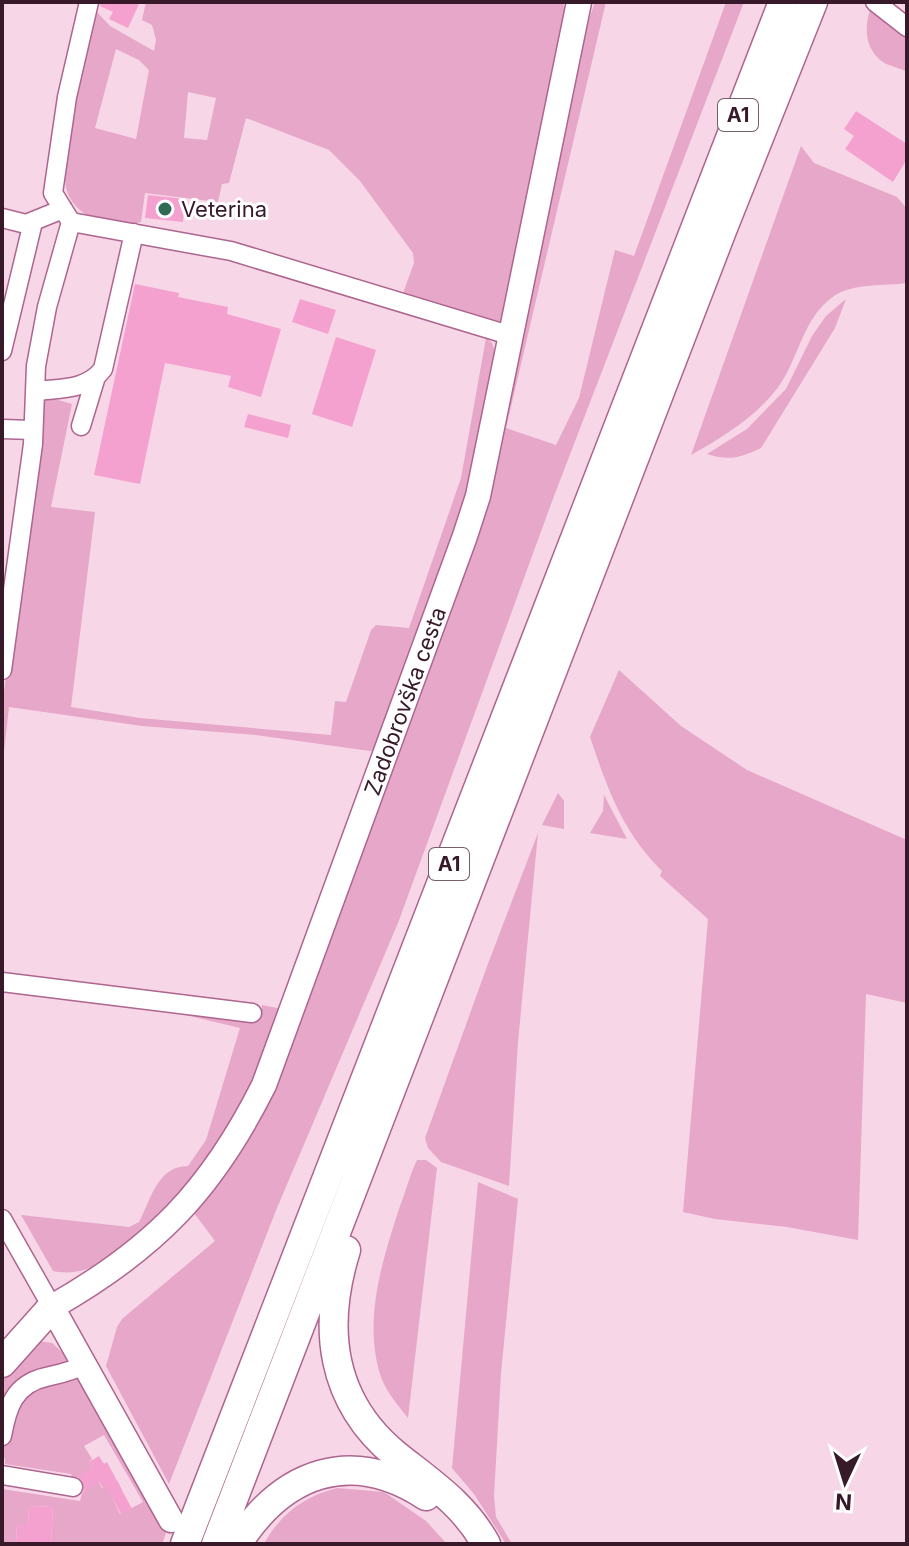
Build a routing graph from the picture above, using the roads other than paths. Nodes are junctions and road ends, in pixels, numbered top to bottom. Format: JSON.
{"nodes":[{"id":1,"x":89,"y":2,"type":"edge"},
{"id":2,"x":579,"y":2,"type":"edge"},
{"id":3,"x":783,"y":2,"type":"edge"},
{"id":4,"x":813,"y":2,"type":"edge"},
{"id":5,"x":875,"y":2,"type":"edge"},
{"id":6,"x":904,"y":25,"type":"edge"},
{"id":7,"x":67,"y":215,"type":"junction"},
{"id":8,"x":2,"y":218,"type":"edge"},
{"id":9,"x":33,"y":222,"type":"junction"},
{"id":10,"x":134,"y":233,"type":"junction"},
{"id":11,"x":512,"y":336,"type":"junction"},
{"id":12,"x":2,"y":351,"type":"edge"},
{"id":13,"x":95,"y":380,"type":"junction"},
{"id":14,"x":37,"y":391,"type":"junction"},
{"id":15,"x":81,"y":426,"type":"dead end"},
{"id":16,"x":2,"y":429,"type":"edge"},
{"id":17,"x":33,"y":430,"type":"junction"},
{"id":18,"x":2,"y":670,"type":"edge"},
{"id":19,"x":2,"y":982,"type":"edge"},
{"id":20,"x":252,"y":1013,"type":"dead end"},
{"id":21,"x":371,"y":1145,"type":"junction"},
{"id":22,"x":2,"y":1219,"type":"edge"},
{"id":23,"x":52,"y":1307,"type":"junction"},
{"id":24,"x":2,"y":1340,"type":"edge"},
{"id":25,"x":2,"y":1363,"type":"edge"},
{"id":26,"x":83,"y":1365,"type":"junction"},
{"id":27,"x":2,"y":1436,"type":"edge"},
{"id":28,"x":2,"y":1475,"type":"edge"},
{"id":29,"x":73,"y":1487,"type":"dead end"},
{"id":30,"x":176,"y":1536,"type":"edge"},
{"id":31,"x":216,"y":1544,"type":"edge"},
{"id":32,"x":237,"y":1544,"type":"edge"},
{"id":33,"x":469,"y":1544,"type":"edge"},
{"id":34,"x":486,"y":1544,"type":"edge"}],
"edges":[{"from":1,"to":7,"type":"street"},
{"from":2,"to":11,"type":"main road","name":"Zadobrovška cesta"},
{"from":3,"to":30,"type":"highway","number":"A1"},
{"from":4,"to":21,"type":"highway","number":"A1"},
{"from":5,"to":6,"type":"street"},
{"from":7,"to":9,"type":"street"},
{"from":7,"to":10,"type":"street"},
{"from":7,"to":14,"type":"street"},
{"from":8,"to":9,"type":"street"},
{"from":9,"to":12,"type":"street"},
{"from":10,"to":11,"type":"street"},
{"from":10,"to":13,"type":"street"},
{"from":11,"to":23,"type":"main road","name":"Zadobrovška cesta"},
{"from":13,"to":14,"type":"street"},
{"from":13,"to":15,"type":"street"},
{"from":14,"to":17,"type":"street"},
{"from":16,"to":17,"type":"street"},
{"from":17,"to":18,"type":"street"},
{"from":19,"to":20,"type":"street"},
{"from":21,"to":31,"type":"highway","number":"A1"},
{"from":21,"to":34,"type":"highway"},
{"from":22,"to":23,"type":"street"},
{"from":23,"to":24,"type":"highway"},
{"from":23,"to":25,"type":"highway"},
{"from":23,"to":26,"type":"main road"},
{"from":26,"to":27,"type":"street"},
{"from":26,"to":30,"type":"main road"},
{"from":28,"to":29,"type":"street"},
{"from":32,"to":33,"type":"highway"}]}
